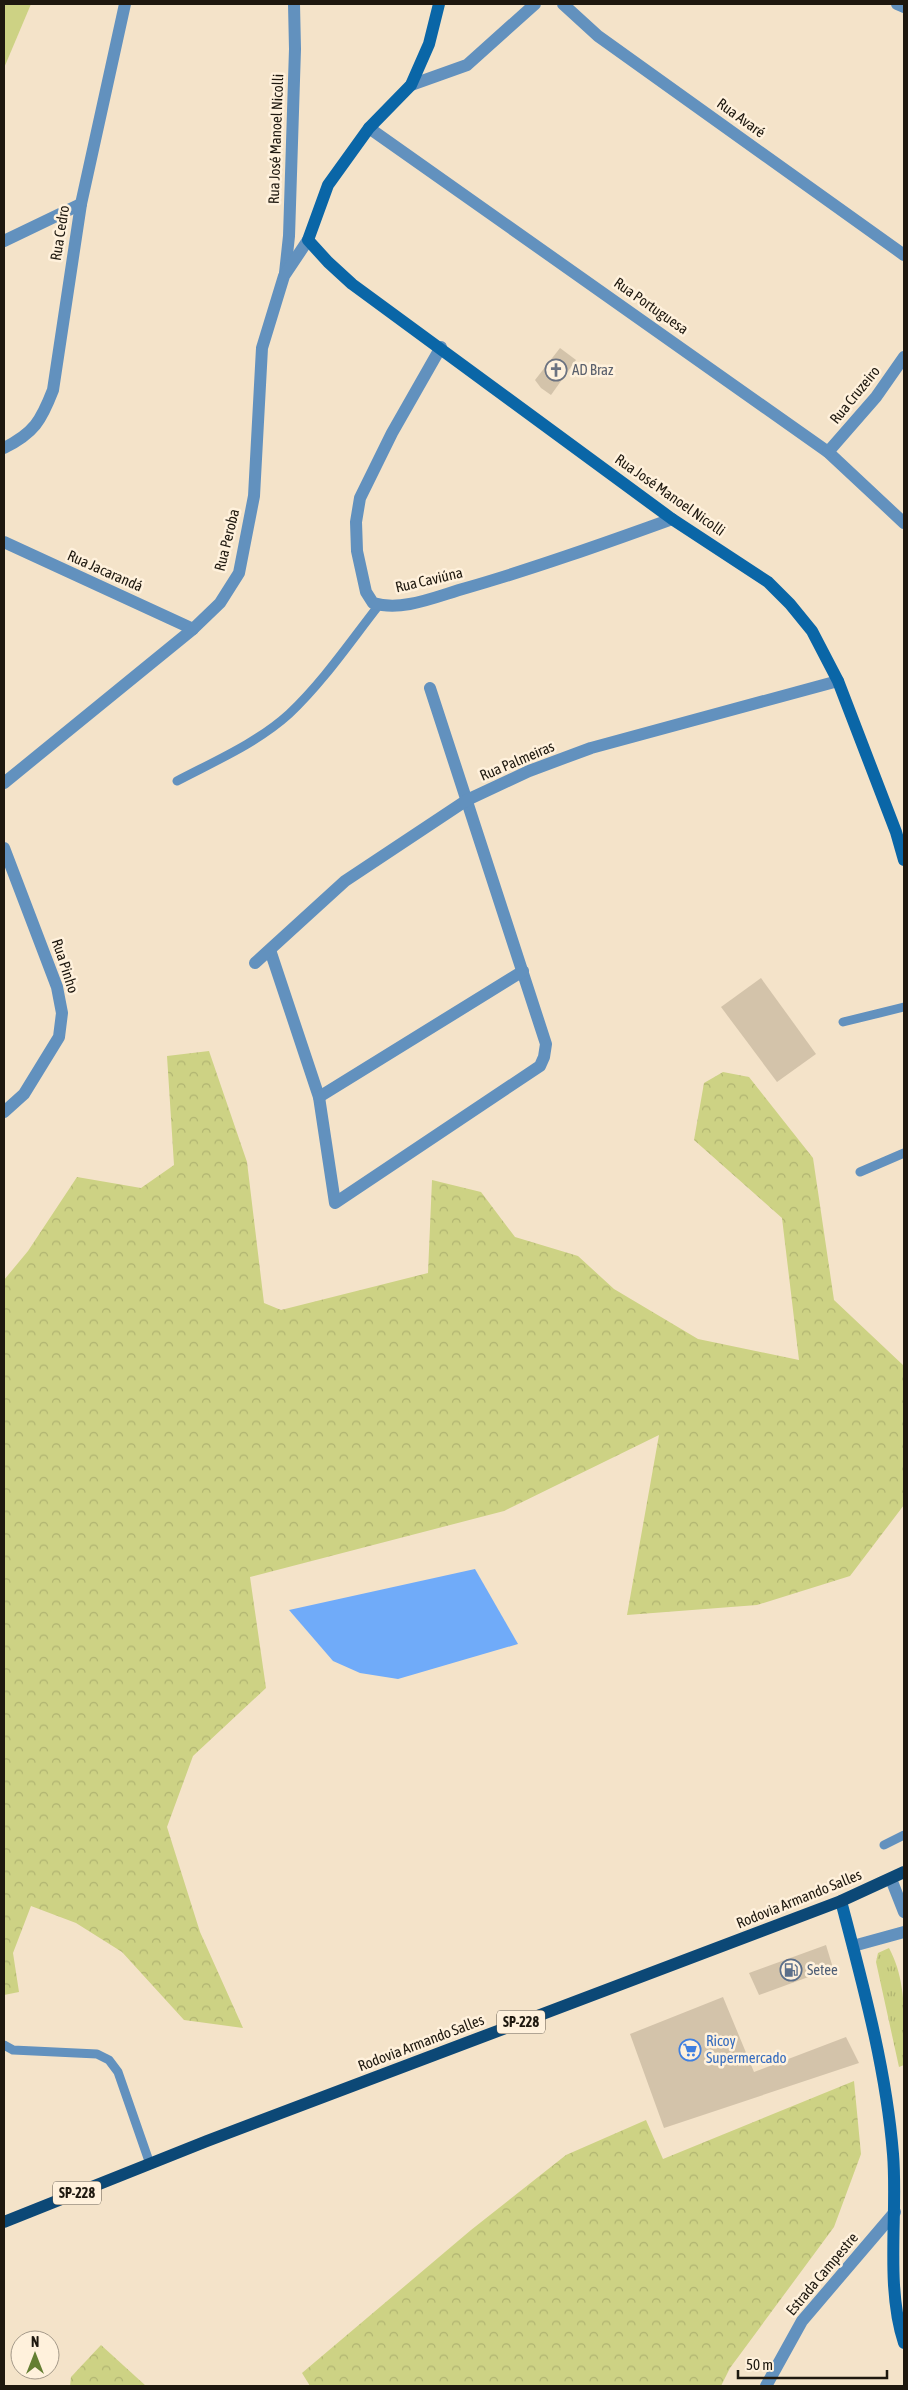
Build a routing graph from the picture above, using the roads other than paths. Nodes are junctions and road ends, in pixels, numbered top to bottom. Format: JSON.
{"nodes":[{"id":1,"x":126,"y":4,"type":"edge"},
{"id":2,"x":294,"y":4,"type":"edge"},
{"id":3,"x":439,"y":4,"type":"edge"},
{"id":4,"x":535,"y":4,"type":"edge"},
{"id":5,"x":563,"y":4,"type":"edge"},
{"id":6,"x":897,"y":4,"type":"edge"},
{"id":7,"x":904,"y":6,"type":"edge"},
{"id":8,"x":410,"y":85,"type":"junction"},
{"id":9,"x":369,"y":128,"type":"junction"},
{"id":10,"x":81,"y":204,"type":"junction"},
{"id":11,"x":308,"y":240,"type":"junction"},
{"id":12,"x":4,"y":241,"type":"edge"},
{"id":13,"x":904,"y":255,"type":"edge"},
{"id":14,"x":284,"y":276,"type":"junction"},
{"id":15,"x":441,"y":347,"type":"junction"},
{"id":16,"x":904,"y":357,"type":"edge"},
{"id":17,"x":4,"y":448,"type":"edge"},
{"id":18,"x":828,"y":452,"type":"junction"},
{"id":19,"x":672,"y":519,"type":"junction"},
{"id":20,"x":904,"y":523,"type":"edge"},
{"id":21,"x":4,"y":542,"type":"edge"},
{"id":22,"x":379,"y":605,"type":"junction"},
{"id":23,"x":193,"y":629,"type":"junction"},
{"id":24,"x":838,"y":681,"type":"junction"},
{"id":25,"x":430,"y":688,"type":"dead end"},
{"id":26,"x":178,"y":781,"type":"dead end"},
{"id":27,"x":4,"y":783,"type":"edge"},
{"id":28,"x":467,"y":800,"type":"junction"},
{"id":29,"x":4,"y":848,"type":"edge"},
{"id":30,"x":904,"y":860,"type":"edge"},
{"id":31,"x":270,"y":950,"type":"junction"},
{"id":32,"x":255,"y":963,"type":"dead end"},
{"id":33,"x":523,"y":971,"type":"junction"},
{"id":34,"x":904,"y":1007,"type":"edge"},
{"id":35,"x":843,"y":1022,"type":"dead end"},
{"id":36,"x":319,"y":1097,"type":"junction"},
{"id":37,"x":4,"y":1112,"type":"edge"},
{"id":38,"x":904,"y":1153,"type":"edge"},
{"id":39,"x":860,"y":1172,"type":"dead end"},
{"id":40,"x":904,"y":1835,"type":"edge"},
{"id":41,"x":884,"y":1845,"type":"dead end"},
{"id":42,"x":904,"y":1872,"type":"edge"},
{"id":43,"x":891,"y":1878,"type":"junction"},
{"id":44,"x":841,"y":1901,"type":"junction"},
{"id":45,"x":904,"y":1912,"type":"edge"},
{"id":46,"x":904,"y":1932,"type":"edge"},
{"id":47,"x":853,"y":1946,"type":"junction"},
{"id":48,"x":4,"y":2045,"type":"edge"},
{"id":49,"x":150,"y":2164,"type":"junction"},
{"id":50,"x":895,"y":2212,"type":"junction"},
{"id":51,"x":4,"y":2222,"type":"edge"},
{"id":52,"x":904,"y":2343,"type":"edge"},
{"id":53,"x":766,"y":2386,"type":"edge"}],
"edges":[{"from":1,"to":10,"type":"street","name":"Rua Cedro"},
{"from":2,"to":14,"type":"street","name":"Rua José Manoel Nicolli"},
{"from":3,"to":8,"type":"main road"},
{"from":4,"to":8,"type":"street"},
{"from":5,"to":13,"type":"street","name":"Rua Avaré"},
{"from":6,"to":7,"type":"street"},
{"from":8,"to":9,"type":"main road"},
{"from":9,"to":11,"type":"main road"},
{"from":9,"to":18,"type":"street","name":"Rua Portuguesa"},
{"from":10,"to":12,"type":"street"},
{"from":10,"to":17,"type":"street","name":"Rua Cedro"},
{"from":11,"to":14,"type":"street","name":"Rua Peroba"},
{"from":11,"to":15,"type":"main road","name":"Rua José Manoel Nicolli"},
{"from":14,"to":23,"type":"street","name":"Rua Peroba"},
{"from":15,"to":19,"type":"main road","name":"Rua José Manoel Nicolli"},
{"from":15,"to":22,"type":"street","name":"Rua Caviúna"},
{"from":16,"to":18,"type":"street","name":"Rua Cruzeiro"},
{"from":18,"to":20,"type":"street","name":"Rua Portuguesa"},
{"from":19,"to":22,"type":"street","name":"Rua Caviúna"},
{"from":19,"to":24,"type":"main road","name":"Rua José Manoel Nicolli"},
{"from":21,"to":23,"type":"street","name":"Rua Jacarandá"},
{"from":22,"to":26,"type":"lane"},
{"from":23,"to":27,"type":"street","name":"Rua Peroba"},
{"from":24,"to":28,"type":"street","name":"Rua Palmeiras"},
{"from":24,"to":30,"type":"main road","name":"Rua José Manoel Nicolli"},
{"from":25,"to":28,"type":"street"},
{"from":28,"to":31,"type":"street","name":"Rua Palmeiras"},
{"from":28,"to":33,"type":"street"},
{"from":29,"to":37,"type":"street","name":"Rua Pinho"},
{"from":31,"to":32,"type":"street","name":"Rua Palmeiras"},
{"from":31,"to":36,"type":"street"},
{"from":33,"to":36,"type":"street"},
{"from":33,"to":36,"type":"street"},
{"from":34,"to":35,"type":"lane"},
{"from":38,"to":39,"type":"lane"},
{"from":40,"to":41,"type":"lane"},
{"from":42,"to":43,"type":"main road","name":"Rodovia Armando Salles","number":"SP-228"},
{"from":43,"to":44,"type":"main road","name":"Rodovia Armando Salles","number":"SP-228"},
{"from":43,"to":45,"type":"street"},
{"from":44,"to":47,"type":"main road"},
{"from":44,"to":49,"type":"main road","name":"Rodovia Armando Salles","number":"SP-228"},
{"from":46,"to":47,"type":"street"},
{"from":47,"to":50,"type":"main road"},
{"from":48,"to":49,"type":"lane"},
{"from":49,"to":51,"type":"main road","name":"Rodovia Armando Salles","number":"SP-228"},
{"from":50,"to":52,"type":"main road"},
{"from":50,"to":53,"type":"street","name":"Estrada Campestre"}]}
